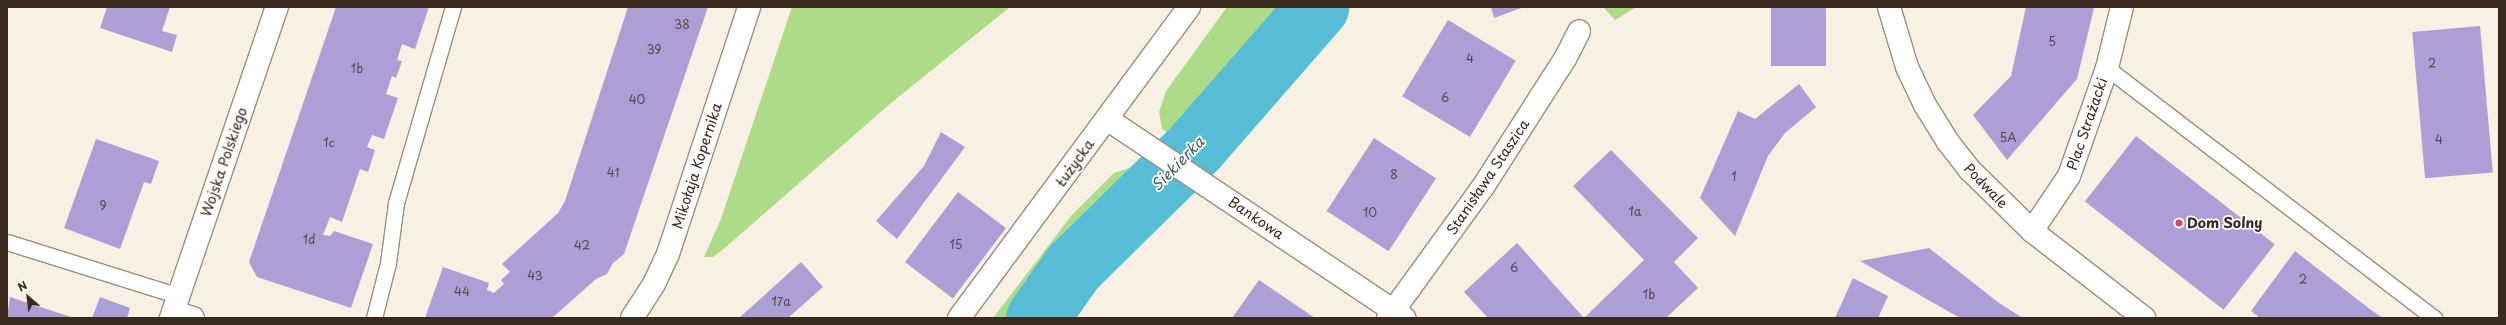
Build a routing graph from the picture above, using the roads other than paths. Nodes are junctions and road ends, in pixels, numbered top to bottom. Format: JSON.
{"nodes":[{"id":1,"x":277,"y":7,"type":"edge"},
{"id":2,"x":453,"y":7,"type":"edge"},
{"id":3,"x":749,"y":7,"type":"edge"},
{"id":4,"x":1189,"y":7,"type":"edge"},
{"id":5,"x":1889,"y":7,"type":"edge"},
{"id":6,"x":2122,"y":7,"type":"edge"},
{"id":7,"x":1580,"y":31,"type":"dead end"},
{"id":8,"x":2107,"y":68,"type":"junction"},
{"id":9,"x":1107,"y":119,"type":"junction"},
{"id":10,"x":2032,"y":231,"type":"junction"},
{"id":11,"x":7,"y":242,"type":"edge"},
{"id":12,"x":179,"y":311,"type":"edge"},
{"id":13,"x":1395,"y":315,"type":"edge"},
{"id":14,"x":374,"y":318,"type":"edge"},
{"id":15,"x":632,"y":318,"type":"edge"},
{"id":16,"x":959,"y":318,"type":"edge"},
{"id":17,"x":2144,"y":318,"type":"edge"},
{"id":18,"x":2434,"y":318,"type":"edge"}],
"edges":[{"from":1,"to":12,"type":"street","name":"Wojska Polskiego"},
{"from":2,"to":14,"type":"lane"},
{"from":3,"to":15,"type":"street","name":"Mikołaja Kopernika"},
{"from":4,"to":9,"type":"street","name":"Łużycka"},
{"from":5,"to":10,"type":"street","name":"Podwale"},
{"from":6,"to":8,"type":"street","name":"Plac Strażacki"},
{"from":7,"to":13,"type":"street","name":"Stanisława Staszica"},
{"from":8,"to":10,"type":"street","name":"Plac Strażacki"},
{"from":8,"to":18,"type":"lane"},
{"from":9,"to":13,"type":"street","name":"Bankowa"},
{"from":9,"to":16,"type":"street","name":"Łużycka"},
{"from":10,"to":17,"type":"street","name":"Podwale"},
{"from":11,"to":12,"type":"lane"}]}
